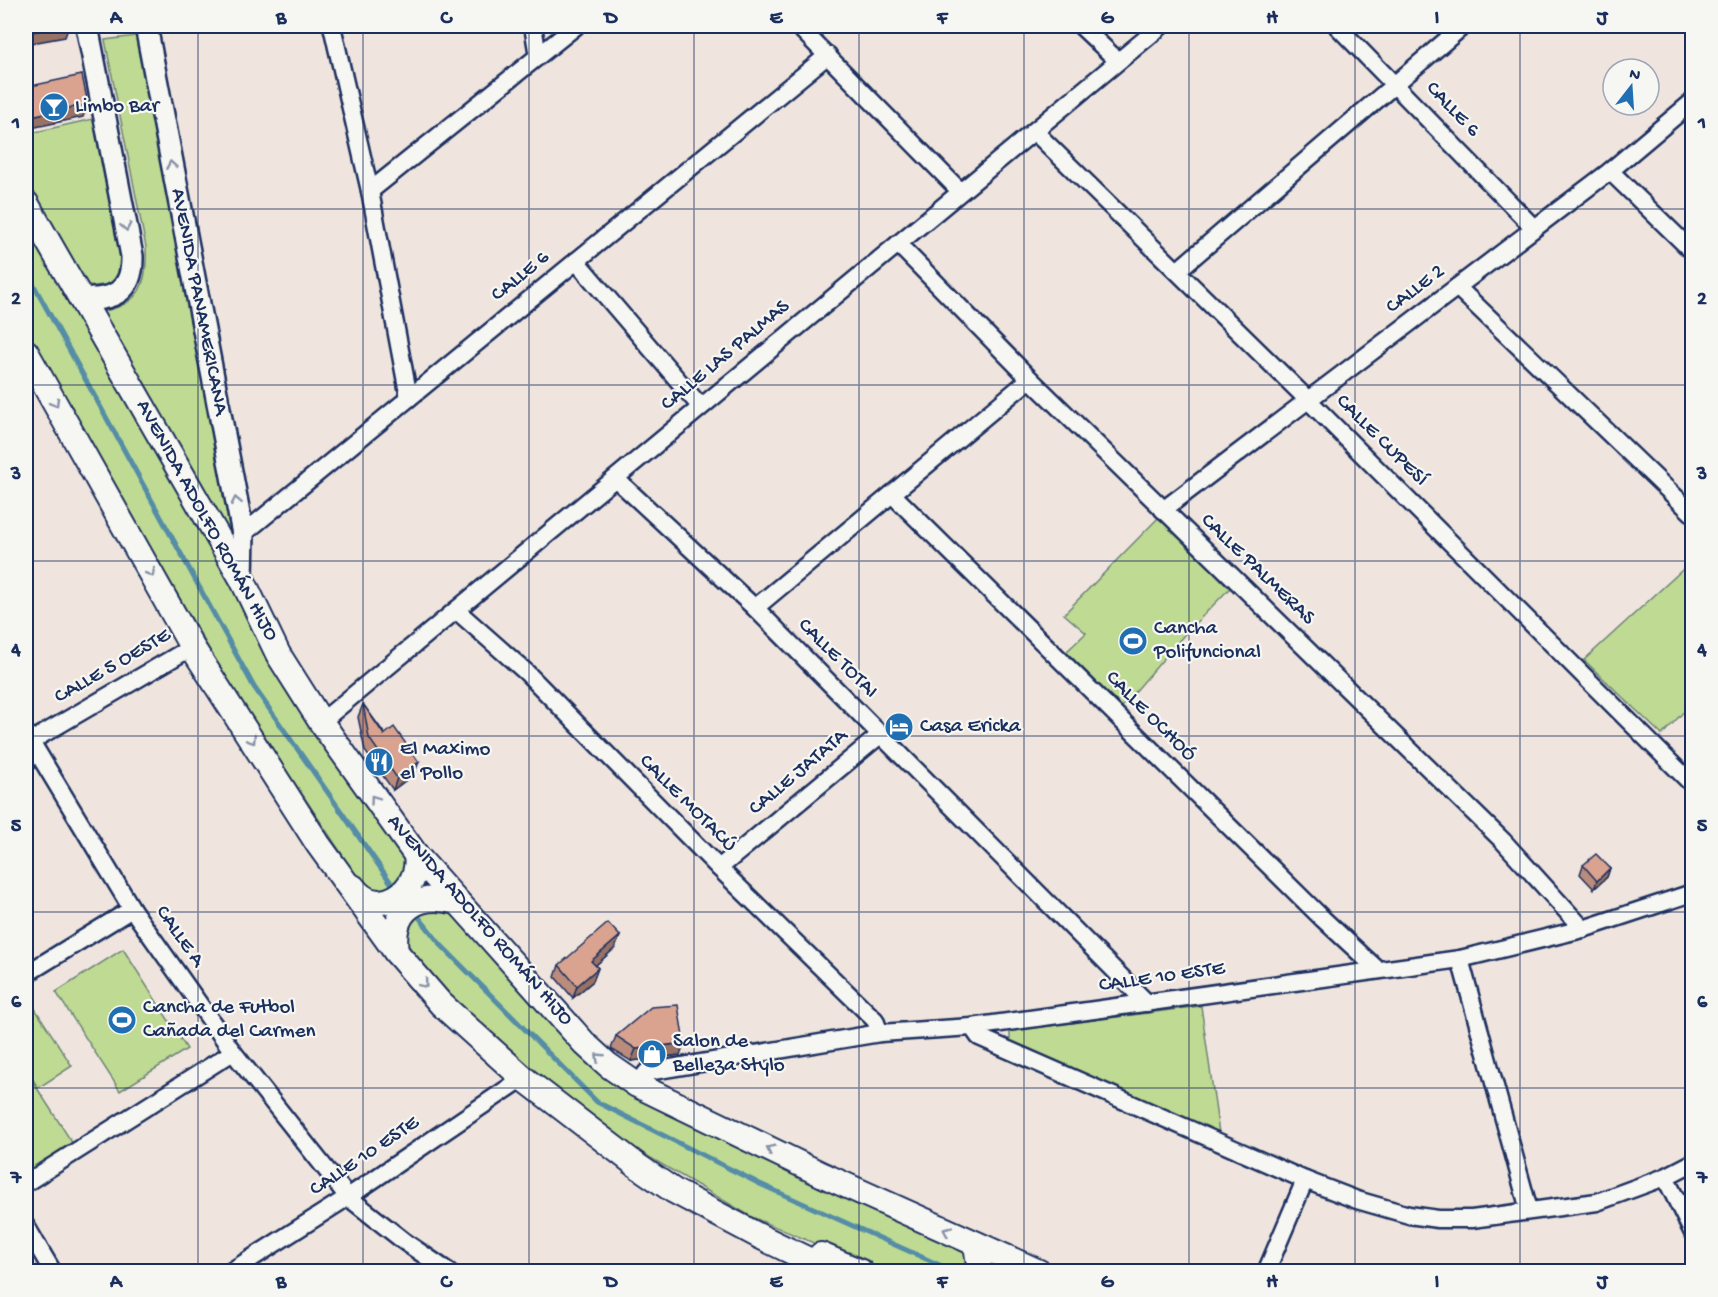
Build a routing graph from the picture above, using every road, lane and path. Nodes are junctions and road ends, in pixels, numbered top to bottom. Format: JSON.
{"nodes":[{"id":1,"x":87,"y":26,"type":"edge"},
{"id":2,"x":146,"y":26,"type":"edge"},
{"id":3,"x":332,"y":26,"type":"edge"},
{"id":4,"x":533,"y":26,"type":"edge"},
{"id":5,"x":576,"y":26,"type":"edge"},
{"id":6,"x":798,"y":26,"type":"edge"},
{"id":7,"x":1081,"y":26,"type":"edge"},
{"id":8,"x":1161,"y":26,"type":"edge"},
{"id":9,"x":1337,"y":26,"type":"edge"},
{"id":10,"x":1463,"y":26,"type":"edge"},
{"id":11,"x":828,"y":55,"type":"junction"},
{"id":12,"x":538,"y":56,"type":"junction"},
{"id":13,"x":1118,"y":61,"type":"junction"},
{"id":14,"x":1394,"y":83,"type":"junction"},
{"id":15,"x":1692,"y":102,"type":"edge"},
{"id":16,"x":1035,"y":132,"type":"junction"},
{"id":17,"x":1610,"y":171,"type":"junction"},
{"id":18,"x":370,"y":191,"type":"junction"},
{"id":19,"x":960,"y":191,"type":"junction"},
{"id":20,"x":26,"y":203,"type":"edge"},
{"id":21,"x":1533,"y":227,"type":"junction"},
{"id":22,"x":898,"y":244,"type":"junction"},
{"id":23,"x":1692,"y":251,"type":"edge"},
{"id":24,"x":576,"y":261,"type":"junction"},
{"id":25,"x":1177,"y":271,"type":"junction"},
{"id":26,"x":1457,"y":287,"type":"junction"},
{"id":27,"x":80,"y":299,"type":"junction"},
{"id":28,"x":26,"y":352,"type":"edge"},
{"id":29,"x":1030,"y":379,"type":"junction"},
{"id":30,"x":409,"y":398,"type":"junction"},
{"id":31,"x":1307,"y":399,"type":"junction"},
{"id":32,"x":700,"y":406,"type":"junction"},
{"id":33,"x":616,"y":479,"type":"junction"},
{"id":34,"x":892,"y":494,"type":"junction"},
{"id":35,"x":1163,"y":510,"type":"junction"},
{"id":36,"x":1692,"y":513,"type":"edge"},
{"id":37,"x":243,"y":534,"type":"junction"},
{"id":38,"x":242,"y":579,"type":"junction"},
{"id":39,"x":755,"y":608,"type":"junction"},
{"id":40,"x":456,"y":610,"type":"junction"},
{"id":41,"x":192,"y":647,"type":"junction"},
{"id":42,"x":321,"y":722,"type":"junction"},
{"id":43,"x":880,"y":735,"type":"junction"},
{"id":44,"x":27,"y":739,"type":"edge"},
{"id":45,"x":1692,"y":784,"type":"edge"},
{"id":46,"x":318,"y":844,"type":"junction"},
{"id":47,"x":417,"y":859,"type":"junction"},
{"id":48,"x":719,"y":868,"type":"junction"},
{"id":49,"x":1692,"y":893,"type":"edge"},
{"id":50,"x":451,"y":900,"type":"junction"},
{"id":51,"x":132,"y":909,"type":"junction"},
{"id":52,"x":1583,"y":930,"type":"junction"},
{"id":53,"x":395,"y":945,"type":"junction"},
{"id":54,"x":1460,"y":959,"type":"junction"},
{"id":55,"x":1378,"y":970,"type":"junction"},
{"id":56,"x":26,"y":974,"type":"edge"},
{"id":57,"x":1147,"y":1003,"type":"junction"},
{"id":58,"x":972,"y":1027,"type":"junction"},
{"id":59,"x":880,"y":1033,"type":"junction"},
{"id":60,"x":233,"y":1052,"type":"junction"},
{"id":61,"x":523,"y":1078,"type":"junction"},
{"id":62,"x":637,"y":1084,"type":"junction"},
{"id":63,"x":1692,"y":1162,"type":"edge"},
{"id":64,"x":1665,"y":1177,"type":"junction"},
{"id":65,"x":1305,"y":1180,"type":"junction"},
{"id":66,"x":26,"y":1184,"type":"edge"},
{"id":67,"x":348,"y":1197,"type":"junction"},
{"id":68,"x":1529,"y":1210,"type":"junction"},
{"id":69,"x":26,"y":1226,"type":"edge"},
{"id":70,"x":1692,"y":1231,"type":"edge"},
{"id":71,"x":759,"y":1236,"type":"junction"},
{"id":72,"x":979,"y":1257,"type":"edge"},
{"id":73,"x":1009,"y":1267,"type":"edge"},
{"id":74,"x":53,"y":1272,"type":"edge"},
{"id":75,"x":230,"y":1272,"type":"edge"},
{"id":76,"x":449,"y":1272,"type":"edge"},
{"id":77,"x":834,"y":1272,"type":"edge"},
{"id":78,"x":861,"y":1272,"type":"edge"},
{"id":79,"x":1039,"y":1272,"type":"edge"},
{"id":80,"x":1266,"y":1272,"type":"edge"}],
"edges":[{"from":1,"to":27,"type":"street","one_way":true},
{"from":37,"to":2,"type":"street","name":"AVENIDA PANAMERICANA","one_way":true},
{"from":3,"to":18,"type":"street"},
{"from":4,"to":12,"type":"street"},
{"from":5,"to":12,"type":"street"},
{"from":6,"to":11,"type":"street"},
{"from":7,"to":13,"type":"street"},
{"from":8,"to":13,"type":"street","name":"CALLE LAS PALMAS"},
{"from":9,"to":14,"type":"street","name":"CALLE 6"},
{"from":10,"to":14,"type":"street"},
{"from":11,"to":19,"type":"street"},
{"from":11,"to":24,"type":"street","name":"CALLE 6"},
{"from":12,"to":18,"type":"street"},
{"from":13,"to":16,"type":"street","name":"CALLE LAS PALMAS"},
{"from":14,"to":21,"type":"street","name":"CALLE 6"},
{"from":14,"to":25,"type":"street"},
{"from":15,"to":17,"type":"street","name":"CALLE 2"},
{"from":16,"to":19,"type":"street","name":"CALLE LAS PALMAS"},
{"from":16,"to":25,"type":"street","name":"CALLE CUPESÍ"},
{"from":17,"to":21,"type":"street","name":"CALLE 2"},
{"from":17,"to":23,"type":"street"},
{"from":18,"to":30,"type":"street"},
{"from":19,"to":22,"type":"street","name":"CALLE LAS PALMAS"},
{"from":20,"to":27,"type":"main road","name":"AVENIDA ADOLFO ROMÁN HIJO"},
{"from":21,"to":26,"type":"street","name":"CALLE 2"},
{"from":22,"to":29,"type":"street","name":"CALLE PALMERAS"},
{"from":22,"to":32,"type":"street","name":"CALLE LAS PALMAS"},
{"from":24,"to":30,"type":"street","name":"CALLE 6"},
{"from":24,"to":32,"type":"street"},
{"from":25,"to":31,"type":"street","name":"CALLE CUPESÍ"},
{"from":26,"to":31,"type":"street","name":"CALLE 2"},
{"from":26,"to":36,"type":"street"},
{"from":27,"to":38,"type":"main road","name":"AVENIDA ADOLFO ROMÁN HIJO"},
{"from":28,"to":41,"type":"main road","one_way":true},
{"from":29,"to":34,"type":"street"},
{"from":29,"to":35,"type":"street","name":"CALLE PALMERAS"},
{"from":30,"to":37,"type":"street","name":"CALLE 6"},
{"from":31,"to":35,"type":"street","name":"CALLE 2"},
{"from":31,"to":45,"type":"street","name":"CALLE CUPESÍ"},
{"from":32,"to":33,"type":"street","name":"CALLE LAS PALMAS"},
{"from":33,"to":39,"type":"street","name":"CALLE TOTAI"},
{"from":33,"to":40,"type":"street","name":"CALLE LAS PALMAS"},
{"from":34,"to":39,"type":"street"},
{"from":34,"to":55,"type":"street","name":"CALLE OCHOÓ"},
{"from":35,"to":52,"type":"street","name":"CALLE PALMERAS"},
{"from":37,"to":38,"type":"street","name":"AVENIDA PANAMERICANA"},
{"from":38,"to":42,"type":"main road","name":"AVENIDA ADOLFO ROMÁN HIJO"},
{"from":39,"to":43,"type":"street","name":"CALLE TOTAI"},
{"from":40,"to":42,"type":"street","name":"CALLE LAS PALMAS"},
{"from":40,"to":48,"type":"street","name":"CALLE MOTACÚ"},
{"from":41,"to":44,"type":"street","name":"CALLE 5 OESTE"},
{"from":41,"to":46,"type":"main road","one_way":true},
{"from":47,"to":42,"type":"main road","name":"AVENIDA ADOLFO ROMÁN HIJO","one_way":true},
{"from":43,"to":48,"type":"street","name":"CALLE JATATA"},
{"from":43,"to":57,"type":"street","name":"CALLE TOTAI"},
{"from":44,"to":51,"type":"street","name":"CALLE A"},
{"from":46,"to":47,"type":"main road"},
{"from":46,"to":53,"type":"main road"},
{"from":47,"to":50,"type":"main road","name":"AVENIDA ADOLFO ROMÁN HIJO"},
{"from":48,"to":59,"type":"street","name":"CALLE MOTACÚ"},
{"from":49,"to":52,"type":"street","name":"CALLE 10 ESTE"},
{"from":50,"to":53,"type":"main road"},
{"from":62,"to":50,"type":"main road","name":"AVENIDA ADOLFO ROMÁN HIJO","one_way":true},
{"from":51,"to":56,"type":"street"},
{"from":51,"to":60,"type":"street","name":"CALLE A"},
{"from":52,"to":54,"type":"street","name":"CALLE 10 ESTE"},
{"from":53,"to":61,"type":"main road","one_way":true},
{"from":54,"to":55,"type":"street","name":"CALLE 10 ESTE"},
{"from":54,"to":68,"type":"street"},
{"from":55,"to":57,"type":"street","name":"CALLE 10 ESTE"},
{"from":57,"to":58,"type":"street","name":"CALLE 10 ESTE"},
{"from":58,"to":59,"type":"street","name":"CALLE 10 ESTE"},
{"from":58,"to":65,"type":"street"},
{"from":59,"to":62,"type":"street","name":"CALLE 10 ESTE"},
{"from":60,"to":66,"type":"street"},
{"from":60,"to":67,"type":"street","name":"CALLE A"},
{"from":61,"to":67,"type":"street","name":"CALLE 10 ESTE"},
{"from":61,"to":71,"type":"main road"},
{"from":72,"to":62,"type":"main road","name":"AVENIDA ADOLFO ROMÁN HIJO","one_way":true},
{"from":63,"to":64,"type":"street"},
{"from":64,"to":68,"type":"street"},
{"from":64,"to":70,"type":"street"},
{"from":65,"to":68,"type":"street"},
{"from":65,"to":80,"type":"street"},
{"from":67,"to":75,"type":"street","name":"CALLE 10 ESTE"},
{"from":67,"to":76,"type":"street","name":"CALLE A"},
{"from":69,"to":74,"type":"street"},
{"from":71,"to":77,"type":"main road"},
{"from":71,"to":78,"type":"main road"},
{"from":72,"to":73,"type":"main road","name":"AVENIDA ADOLFO ROMÁN HIJO"},
{"from":73,"to":79,"type":"main road","name":"AVENIDA ADOLFO ROMÁN HIJO"}]}
